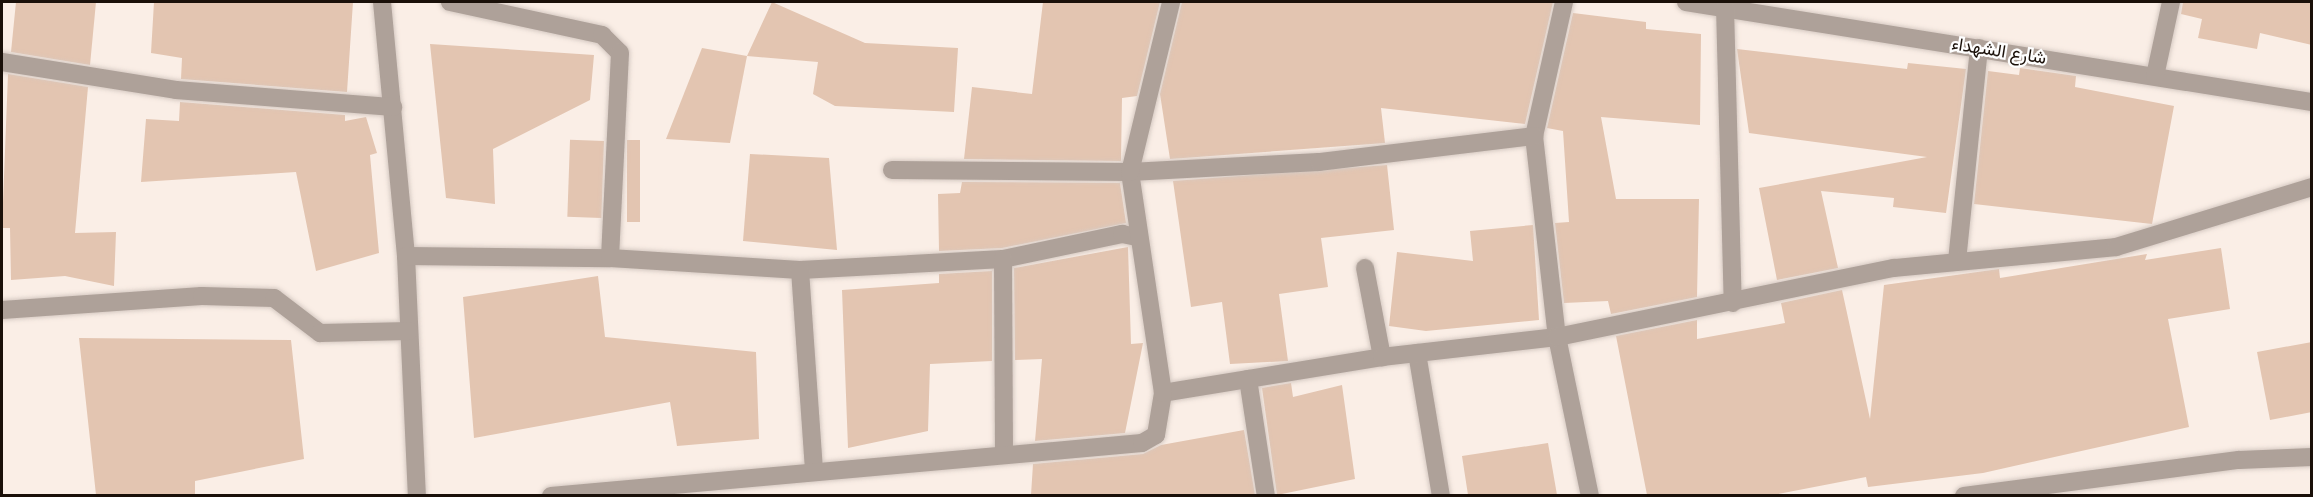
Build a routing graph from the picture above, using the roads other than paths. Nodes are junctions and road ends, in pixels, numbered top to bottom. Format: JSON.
{"nodes":[{"id":1,"x":382,"y":2,"type":"edge"},
{"id":2,"x":450,"y":2,"type":"edge"},
{"id":3,"x":1171,"y":2,"type":"edge"},
{"id":4,"x":1564,"y":2,"type":"edge"},
{"id":5,"x":1686,"y":2,"type":"edge"},
{"id":6,"x":2171,"y":2,"type":"edge"},
{"id":7,"x":1725,"y":8,"type":"junction"},
{"id":8,"x":1979,"y":48,"type":"junction"},
{"id":9,"x":2,"y":62,"type":"edge"},
{"id":10,"x":2155,"y":76,"type":"junction"},
{"id":11,"x":2312,"y":102,"type":"edge"},
{"id":12,"x":393,"y":107,"type":"junction"},
{"id":13,"x":1534,"y":136,"type":"junction"},
{"id":14,"x":892,"y":170,"type":"dead end"},
{"id":15,"x":1130,"y":172,"type":"junction"},
{"id":16,"x":2312,"y":187,"type":"edge"},
{"id":17,"x":1138,"y":237,"type":"junction"},
{"id":18,"x":406,"y":256,"type":"junction"},
{"id":19,"x":610,"y":258,"type":"junction"},
{"id":20,"x":1003,"y":259,"type":"junction"},
{"id":21,"x":1957,"y":261,"type":"junction"},
{"id":22,"x":1365,"y":268,"type":"dead end"},
{"id":23,"x":800,"y":270,"type":"junction"},
{"id":24,"x":1733,"y":303,"type":"junction"},
{"id":25,"x":2,"y":310,"type":"edge"},
{"id":26,"x":409,"y":331,"type":"junction"},
{"id":27,"x":1557,"y":337,"type":"junction"},
{"id":28,"x":1417,"y":353,"type":"junction"},
{"id":29,"x":1382,"y":357,"type":"junction"},
{"id":30,"x":1248,"y":379,"type":"junction"},
{"id":31,"x":1163,"y":393,"type":"junction"},
{"id":32,"x":1004,"y":455,"type":"junction"},
{"id":33,"x":2312,"y":457,"type":"edge"},
{"id":34,"x":814,"y":470,"type":"junction"},
{"id":35,"x":417,"y":495,"type":"edge"},
{"id":36,"x":551,"y":495,"type":"edge"},
{"id":37,"x":1266,"y":495,"type":"edge"},
{"id":38,"x":1441,"y":495,"type":"edge"},
{"id":39,"x":1590,"y":495,"type":"edge"},
{"id":40,"x":1964,"y":495,"type":"edge"}],
"edges":[{"from":1,"to":12,"type":"street"},
{"from":2,"to":19,"type":"street"},
{"from":3,"to":15,"type":"street"},
{"from":4,"to":13,"type":"street"},
{"from":5,"to":7,"type":"street","name":"شارع الشهداء"},
{"from":6,"to":10,"type":"street"},
{"from":7,"to":8,"type":"street","name":"شارع الشهداء"},
{"from":7,"to":24,"type":"street"},
{"from":8,"to":10,"type":"street","name":"شارع الشهداء"},
{"from":8,"to":21,"type":"street"},
{"from":9,"to":12,"type":"street"},
{"from":10,"to":11,"type":"street","name":"شارع الشهداء"},
{"from":12,"to":18,"type":"street"},
{"from":13,"to":15,"type":"street"},
{"from":13,"to":27,"type":"street"},
{"from":14,"to":15,"type":"street"},
{"from":15,"to":17,"type":"street"},
{"from":16,"to":21,"type":"street"},
{"from":17,"to":20,"type":"street"},
{"from":17,"to":31,"type":"street"},
{"from":18,"to":19,"type":"street"},
{"from":18,"to":26,"type":"street"},
{"from":19,"to":23,"type":"street"},
{"from":20,"to":23,"type":"street"},
{"from":20,"to":32,"type":"street"},
{"from":21,"to":24,"type":"street"},
{"from":22,"to":29,"type":"street"},
{"from":23,"to":34,"type":"street"},
{"from":24,"to":27,"type":"street"},
{"from":25,"to":26,"type":"street"},
{"from":26,"to":35,"type":"street"},
{"from":27,"to":28,"type":"street"},
{"from":27,"to":39,"type":"street"},
{"from":28,"to":29,"type":"street"},
{"from":28,"to":38,"type":"street"},
{"from":29,"to":30,"type":"street"},
{"from":30,"to":31,"type":"street"},
{"from":30,"to":37,"type":"street"},
{"from":31,"to":32,"type":"street"},
{"from":32,"to":34,"type":"street"},
{"from":33,"to":40,"type":"street"},
{"from":34,"to":36,"type":"street"}]}
